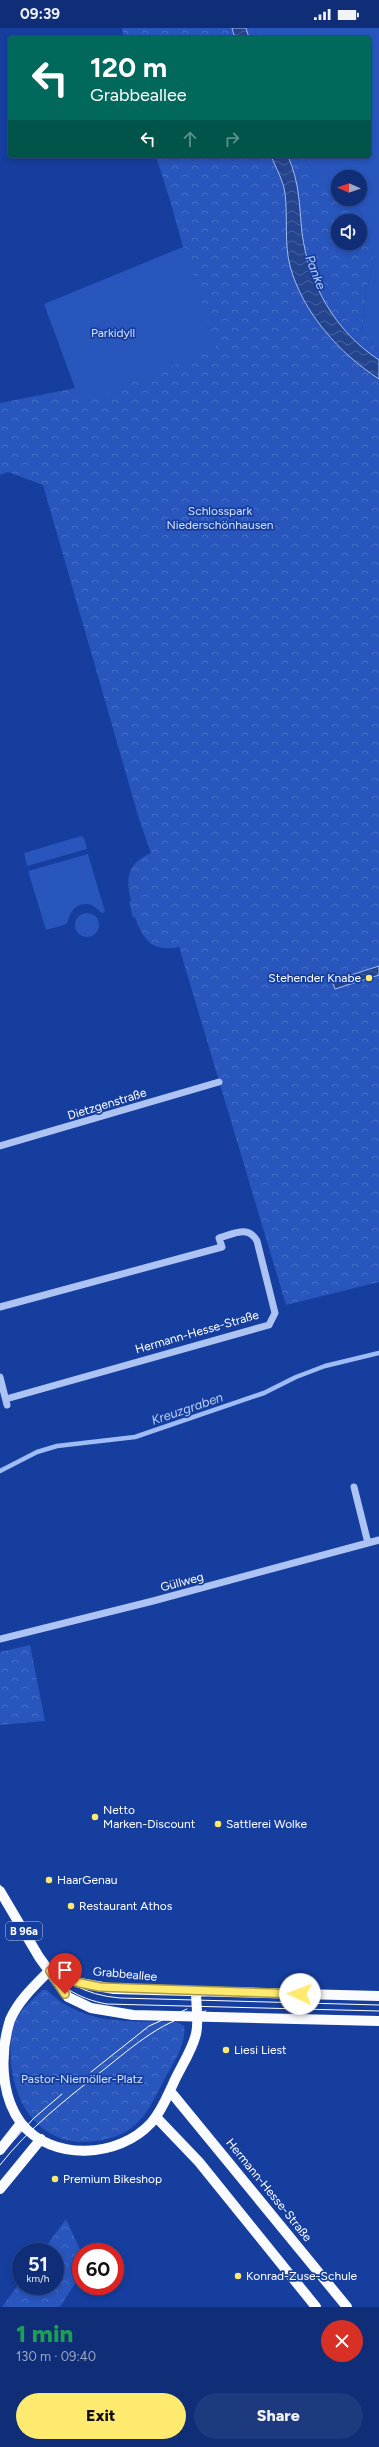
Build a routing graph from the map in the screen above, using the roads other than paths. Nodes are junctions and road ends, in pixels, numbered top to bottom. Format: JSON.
{"nodes":[{"id":1,"x":219,"y":1082,"type":"dead end"},
{"id":2,"x":0,"y":1146,"type":"edge"},
{"id":3,"x":0,"y":1307,"type":"edge"},
{"id":4,"x":0,"y":1377,"type":"edge"},
{"id":5,"x":354,"y":1487,"type":"dead end"},
{"id":6,"x":379,"y":1540,"type":"edge"},
{"id":7,"x":368,"y":1543,"type":"junction"},
{"id":8,"x":0,"y":1639,"type":"edge"},
{"id":9,"x":0,"y":1891,"type":"edge"},
{"id":10,"x":50,"y":1971,"type":"junction"},
{"id":11,"x":196,"y":1992,"type":"junction"},
{"id":12,"x":379,"y":1996,"type":"edge"},
{"id":13,"x":197,"y":2016,"type":"junction"},
{"id":14,"x":379,"y":2021,"type":"edge"},
{"id":15,"x":170,"y":2091,"type":"junction"},
{"id":16,"x":156,"y":2117,"type":"junction"},
{"id":17,"x":21,"y":2123,"type":"junction"},
{"id":18,"x":40,"y":2139,"type":"junction"},
{"id":19,"x":0,"y":2150,"type":"edge"},
{"id":20,"x":0,"y":2189,"type":"edge"},
{"id":21,"x":316,"y":2307,"type":"edge"},
{"id":22,"x":347,"y":2307,"type":"edge"}],
"edges":[{"from":1,"to":2,"type":"street","name":"Dietzgenstraße"},
{"from":3,"to":4,"type":"street","name":"Hermann-Hesse-Straße"},
{"from":5,"to":7,"type":"street"},
{"from":6,"to":7,"type":"street","name":"Güllweg"},
{"from":7,"to":8,"type":"street","name":"Güllweg"},
{"from":9,"to":10,"type":"main road","number":"B 96a"},
{"from":10,"to":11,"type":"main road","name":"Grabbeallee"},
{"from":10,"to":13,"type":"main road"},
{"from":10,"to":17,"type":"main road"},
{"from":11,"to":12,"type":"main road","name":"Grabbeallee"},
{"from":11,"to":13,"type":"main road"},
{"from":13,"to":14,"type":"main road"},
{"from":13,"to":15,"type":"main road"},
{"from":15,"to":16,"type":"main road"},
{"from":15,"to":22,"type":"main road","name":"Hermann-Hesse-Straße"},
{"from":16,"to":18,"type":"main road"},
{"from":16,"to":21,"type":"main road"},
{"from":17,"to":18,"type":"main road"},
{"from":17,"to":19,"type":"main road"},
{"from":18,"to":20,"type":"main road"}]}
